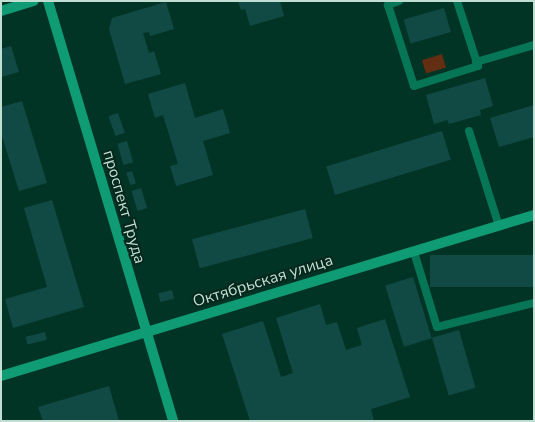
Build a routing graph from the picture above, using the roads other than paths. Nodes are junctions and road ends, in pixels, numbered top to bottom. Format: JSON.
{"nodes":[{"id":1,"x":34,"y":1,"type":"edge"},
{"id":2,"x":48,"y":1,"type":"edge"},
{"id":3,"x":399,"y":1,"type":"edge"},
{"id":4,"x":457,"y":1,"type":"edge"},
{"id":5,"x":1,"y":11,"type":"edge"},
{"id":6,"x":534,"y":45,"type":"edge"},
{"id":7,"x":476,"y":62,"type":"junction"},
{"id":8,"x":469,"y":131,"type":"dead end"},
{"id":9,"x":534,"y":215,"type":"edge"},
{"id":10,"x":498,"y":226,"type":"junction"},
{"id":11,"x":414,"y":252,"type":"junction"},
{"id":12,"x":534,"y":303,"type":"edge"},
{"id":13,"x":145,"y":332,"type":"junction"},
{"id":14,"x":1,"y":376,"type":"edge"},
{"id":15,"x":173,"y":421,"type":"edge"}],
"edges":[{"from":1,"to":5,"type":"street"},
{"from":2,"to":13,"type":"street","name":"проспект Труда"},
{"from":3,"to":7,"type":"lane"},
{"from":4,"to":7,"type":"lane"},
{"from":6,"to":7,"type":"lane"},
{"from":8,"to":10,"type":"lane"},
{"from":9,"to":10,"type":"street","name":"Октябрьская улица"},
{"from":10,"to":11,"type":"street","name":"Октябрьская улица"},
{"from":11,"to":12,"type":"lane"},
{"from":11,"to":13,"type":"street","name":"Октябрьская улица"},
{"from":13,"to":14,"type":"street","name":"Октябрьская улица"},
{"from":13,"to":15,"type":"street","name":"проспект Труда"}]}
